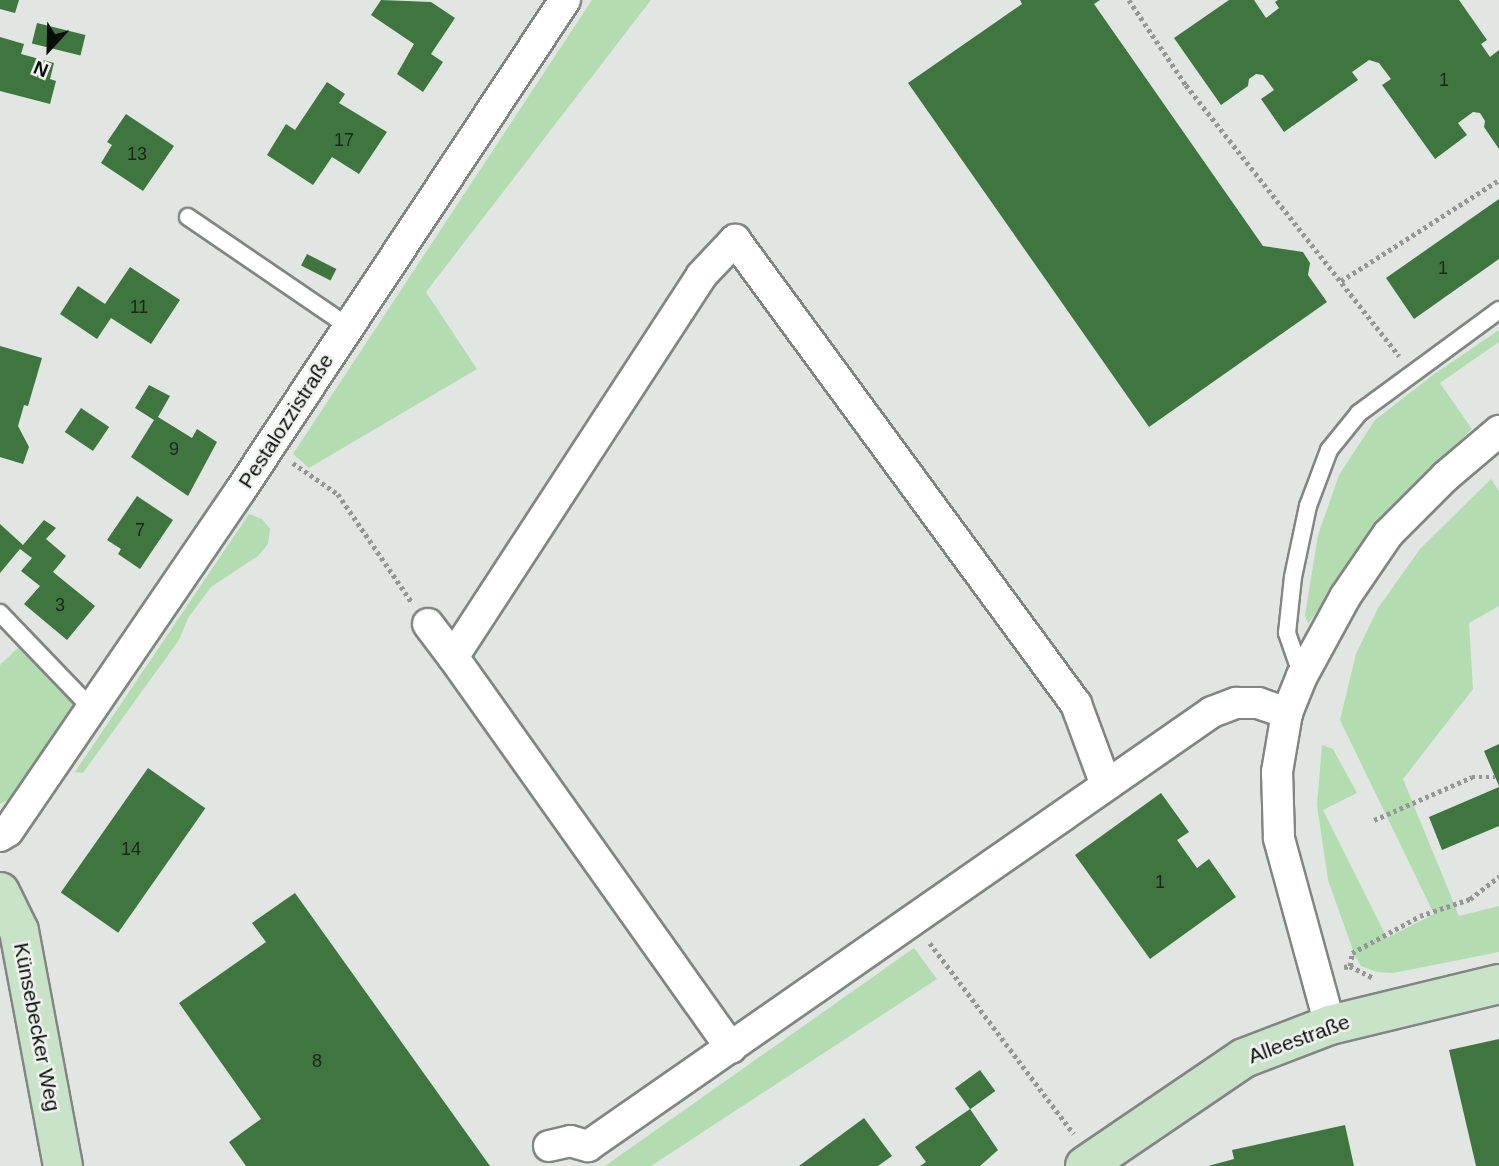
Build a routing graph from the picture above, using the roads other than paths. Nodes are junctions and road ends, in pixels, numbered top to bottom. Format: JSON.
{"nodes":[{"id":1,"x":565,"y":0,"type":"edge"},
{"id":2,"x":188,"y":217,"type":"dead end"},
{"id":3,"x":1499,"y":310,"type":"edge"},
{"id":4,"x":348,"y":326,"type":"junction"},
{"id":5,"x":1499,"y":431,"type":"edge"},
{"id":6,"x":0,"y":613,"type":"edge"},
{"id":7,"x":428,"y":624,"type":"road end"},
{"id":8,"x":453,"y":657,"type":"junction"},
{"id":9,"x":1302,"y":676,"type":"junction"},
{"id":10,"x":91,"y":708,"type":"junction"},
{"id":11,"x":1287,"y":713,"type":"junction"},
{"id":12,"x":1106,"y":785,"type":"junction"},
{"id":13,"x":0,"y":836,"type":"edge"},
{"id":14,"x":0,"y":892,"type":"edge"},
{"id":15,"x":1499,"y":984,"type":"edge"},
{"id":16,"x":1330,"y":1025,"type":"junction"},
{"id":17,"x":732,"y":1048,"type":"junction"},
{"id":18,"x":549,"y":1146,"type":"dead end"},
{"id":19,"x":1089,"y":1163,"type":"edge"},
{"id":20,"x":63,"y":1166,"type":"edge"}],
"edges":[{"from":1,"to":4,"type":"street","name":"Pestalozzistraße"},
{"from":2,"to":4,"type":"lane"},
{"from":3,"to":9,"type":"lane"},
{"from":4,"to":10,"type":"street","name":"Pestalozzistraße"},
{"from":5,"to":9,"type":"street"},
{"from":6,"to":10,"type":"lane"},
{"from":7,"to":8,"type":"street"},
{"from":8,"to":12,"type":"street"},
{"from":8,"to":17,"type":"street"},
{"from":9,"to":11,"type":"street"},
{"from":10,"to":13,"type":"street","name":"Pestalozzistraße"},
{"from":11,"to":12,"type":"street"},
{"from":11,"to":16,"type":"street"},
{"from":12,"to":17,"type":"street"},
{"from":14,"to":20,"type":"street","name":"Künsebecker Weg"},
{"from":15,"to":16,"type":"street","name":"Alleestraße"},
{"from":16,"to":19,"type":"street","name":"Alleestraße"},
{"from":17,"to":18,"type":"street"}]}
